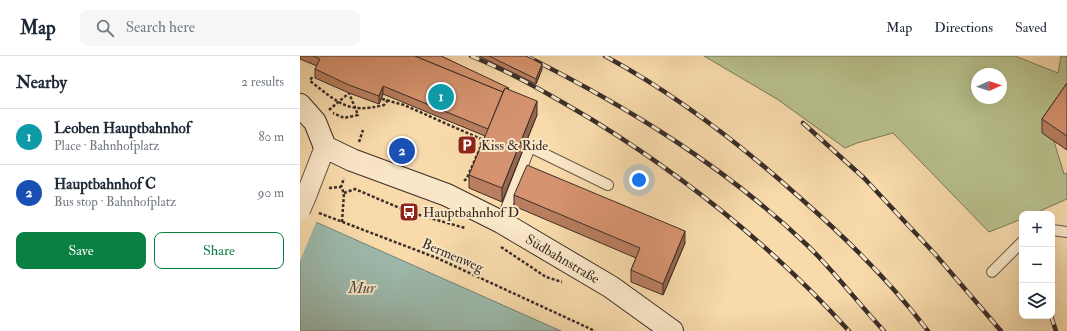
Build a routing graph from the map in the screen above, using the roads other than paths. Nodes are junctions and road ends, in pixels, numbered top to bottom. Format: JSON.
{"nodes":[{"id":1,"x":300,"y":105,"type":"edge"},
{"id":2,"x":326,"y":147,"type":"junction"},
{"id":3,"x":608,"y":185,"type":"dead end"},
{"id":4,"x":307,"y":206,"type":"edge"},
{"id":5,"x":500,"y":222,"type":"junction"},
{"id":6,"x":1055,"y":230,"type":"edge"},
{"id":7,"x":1067,"y":232,"type":"edge"},
{"id":8,"x":1019,"y":245,"type":"edge"},
{"id":9,"x":992,"y":272,"type":"dead end"},
{"id":10,"x":672,"y":331,"type":"edge"}],
"edges":[{"from":1,"to":2,"type":"main road"},
{"from":2,"to":4,"type":"street"},
{"from":2,"to":5,"type":"main road","name":"Südbahnstraße"},
{"from":3,"to":5,"type":"lane"},
{"from":5,"to":10,"type":"main road","name":"Südbahnstraße"},
{"from":6,"to":7,"type":"lane"},
{"from":8,"to":9,"type":"lane"}]}
